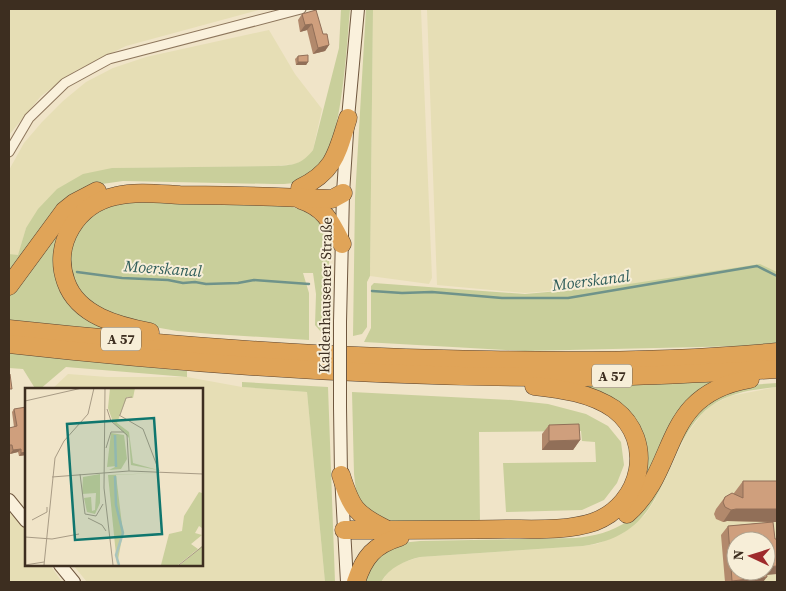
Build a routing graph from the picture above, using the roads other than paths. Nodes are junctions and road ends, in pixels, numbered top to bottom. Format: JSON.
{"nodes":[{"id":1,"x":301,"y":9,"type":"edge"},
{"id":2,"x":358,"y":9,"type":"edge"},
{"id":3,"x":348,"y":118,"type":"junction"},
{"id":4,"x":9,"y":152,"type":"edge"},
{"id":5,"x":295,"y":193,"type":"junction"},
{"id":6,"x":343,"y":193,"type":"junction"},
{"id":7,"x":342,"y":244,"type":"junction"},
{"id":8,"x":9,"y":286,"type":"edge"},
{"id":9,"x":9,"y":329,"type":"edge"},
{"id":10,"x":9,"y":344,"type":"edge"},
{"id":11,"x":234,"y":348,"type":"junction"},
{"id":12,"x":777,"y":352,"type":"edge"},
{"id":13,"x":777,"y":369,"type":"edge"},
{"id":14,"x":777,"y":374,"type":"edge"},
{"id":15,"x":446,"y":375,"type":"junction"},
{"id":16,"x":341,"y":475,"type":"junction"},
{"id":17,"x":9,"y":500,"type":"edge"},
{"id":18,"x":25,"y":520,"type":"edge"},
{"id":19,"x":395,"y":533,"type":"junction"},
{"id":20,"x":344,"y":534,"type":"junction"},
{"id":21,"x":61,"y":566,"type":"edge"},
{"id":22,"x":74,"y":582,"type":"edge"},
{"id":23,"x":347,"y":582,"type":"edge"},
{"id":24,"x":356,"y":582,"type":"edge"}],
"edges":[{"from":1,"to":4,"type":"street"},
{"from":2,"to":3,"type":"main road","name":"Kaldenhausener Straße"},
{"from":3,"to":5,"type":"highway"},
{"from":3,"to":6,"type":"main road","name":"Kaldenhausener Straße"},
{"from":5,"to":6,"type":"highway"},
{"from":5,"to":7,"type":"highway"},
{"from":5,"to":8,"type":"highway"},
{"from":5,"to":11,"type":"highway"},
{"from":6,"to":7,"type":"main road","name":"Kaldenhausener Straße"},
{"from":7,"to":16,"type":"main road","name":"Kaldenhausener Straße","bridge":true},
{"from":9,"to":11,"type":"highway","number":"A 57"},
{"from":10,"to":15,"type":"highway","number":"A 57"},
{"from":11,"to":12,"type":"highway","number":"A 57"},
{"from":13,"to":15,"type":"highway","number":"A 57"},
{"from":14,"to":19,"type":"highway"},
{"from":15,"to":19,"type":"highway"},
{"from":16,"to":19,"type":"highway"},
{"from":16,"to":20,"type":"main road","name":"Kaldenhausener Straße"},
{"from":17,"to":18,"type":"main road"},
{"from":19,"to":20,"type":"highway"},
{"from":19,"to":24,"type":"highway"},
{"from":20,"to":23,"type":"main road","name":"Kaldenhausener Straße"},
{"from":21,"to":22,"type":"main road"}]}
